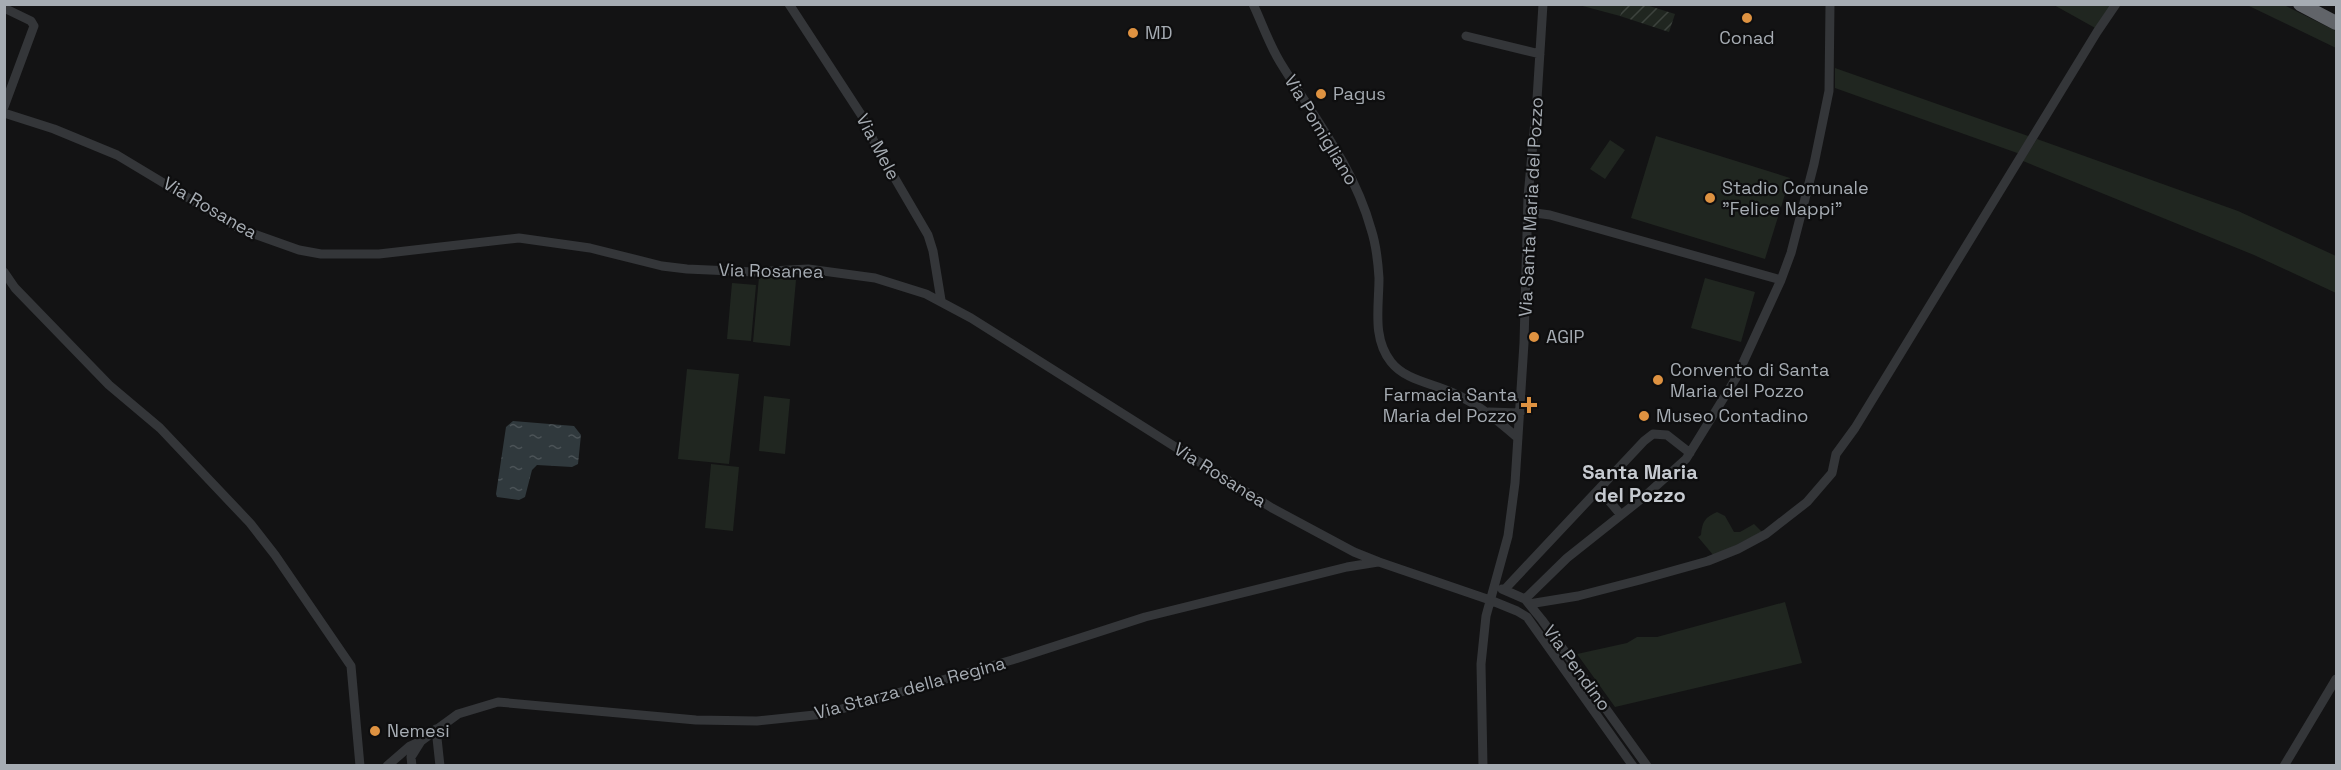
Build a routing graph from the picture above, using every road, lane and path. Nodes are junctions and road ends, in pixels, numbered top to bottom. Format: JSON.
{"nodes":[{"id":1,"x":789,"y":4,"type":"edge"},
{"id":2,"x":1253,"y":4,"type":"edge"},
{"id":3,"x":1543,"y":4,"type":"edge"},
{"id":4,"x":1830,"y":4,"type":"edge"},
{"id":5,"x":2116,"y":4,"type":"edge"},
{"id":6,"x":2300,"y":4,"type":"edge"},
{"id":7,"x":4,"y":9,"type":"edge"},
{"id":8,"x":2337,"y":22,"type":"edge"},
{"id":9,"x":1466,"y":36,"type":"dead end"},
{"id":10,"x":1540,"y":54,"type":"junction"},
{"id":11,"x":4,"y":107,"type":"edge"},
{"id":12,"x":4,"y":113,"type":"edge"},
{"id":13,"x":1528,"y":212,"type":"junction"},
{"id":14,"x":4,"y":272,"type":"edge"},
{"id":15,"x":1781,"y":280,"type":"junction"},
{"id":16,"x":941,"y":300,"type":"junction"},
{"id":17,"x":1489,"y":412,"type":"junction"},
{"id":18,"x":1520,"y":413,"type":"junction"},
{"id":19,"x":1518,"y":438,"type":"junction"},
{"id":20,"x":1690,"y":453,"type":"junction"},
{"id":21,"x":1600,"y":490,"type":"junction"},
{"id":22,"x":1621,"y":515,"type":"junction"},
{"id":23,"x":1379,"y":562,"type":"junction"},
{"id":24,"x":1495,"y":587,"type":"junction"},
{"id":25,"x":1505,"y":589,"type":"junction"},
{"id":26,"x":1490,"y":600,"type":"junction"},
{"id":27,"x":1527,"y":602,"type":"junction"},
{"id":28,"x":2337,"y":679,"type":"edge"},
{"id":29,"x":436,"y":729,"type":"junction"},
{"id":30,"x":421,"y":741,"type":"junction"},
{"id":31,"x":360,"y":765,"type":"edge"},
{"id":32,"x":387,"y":765,"type":"edge"},
{"id":33,"x":412,"y":765,"type":"edge"},
{"id":34,"x":440,"y":765,"type":"edge"},
{"id":35,"x":1484,"y":765,"type":"edge"},
{"id":36,"x":1633,"y":765,"type":"edge"},
{"id":37,"x":1647,"y":765,"type":"edge"},
{"id":38,"x":2284,"y":765,"type":"edge"}],
"edges":[{"from":1,"to":16,"type":"street","name":"Via Mele"},
{"from":2,"to":17,"type":"street","name":"Via Pomigliano"},
{"from":3,"to":10,"type":"street","name":"Via Santa Maria del Pozzo"},
{"from":4,"to":15,"type":"street"},
{"from":5,"to":27,"type":"street"},
{"from":6,"to":8,"type":"highway"},
{"from":7,"to":11,"type":"street"},
{"from":9,"to":10,"type":"street"},
{"from":10,"to":13,"type":"street","name":"Via Santa Maria del Pozzo"},
{"from":12,"to":16,"type":"street","name":"Via Rosanea"},
{"from":13,"to":15,"type":"street"},
{"from":13,"to":18,"type":"street","name":"Via Santa Maria del Pozzo"},
{"from":14,"to":31,"type":"street"},
{"from":15,"to":20,"type":"street"},
{"from":16,"to":23,"type":"street","name":"Via Rosanea"},
{"from":17,"to":18,"type":"street","name":"Via Pomigliano"},
{"from":17,"to":19,"type":"street","name":"Via Pomigliano"},
{"from":18,"to":19,"type":"street","name":"Via Santa Maria del Pozzo"},
{"from":19,"to":24,"type":"street","name":"Via Santa Maria del Pozzo"},
{"from":20,"to":21,"type":"street"},
{"from":20,"to":22,"type":"street"},
{"from":21,"to":22,"type":"street"},
{"from":21,"to":25,"type":"street"},
{"from":22,"to":27,"type":"street"},
{"from":23,"to":26,"type":"street","name":"Via Rosanea"},
{"from":23,"to":29,"type":"street","name":"Via Starza della Regina"},
{"from":24,"to":25,"type":"street","name":"Via Pendino"},
{"from":24,"to":26,"type":"street","name":"Via Santa Maria del Pozzo"},
{"from":25,"to":27,"type":"street","name":"Via Pendino"},
{"from":26,"to":35,"type":"street","name":"Via Santa Maria del Pozzo"},
{"from":26,"to":36,"type":"street","name":"Via Pendino"},
{"from":27,"to":37,"type":"street","name":"Via Pendino"},
{"from":28,"to":38,"type":"street"},
{"from":29,"to":30,"type":"street","name":"Via Starza della Regina"},
{"from":29,"to":34,"type":"street"},
{"from":30,"to":32,"type":"street","name":"Via Starza della Regina"},
{"from":30,"to":33,"type":"street"}]}
